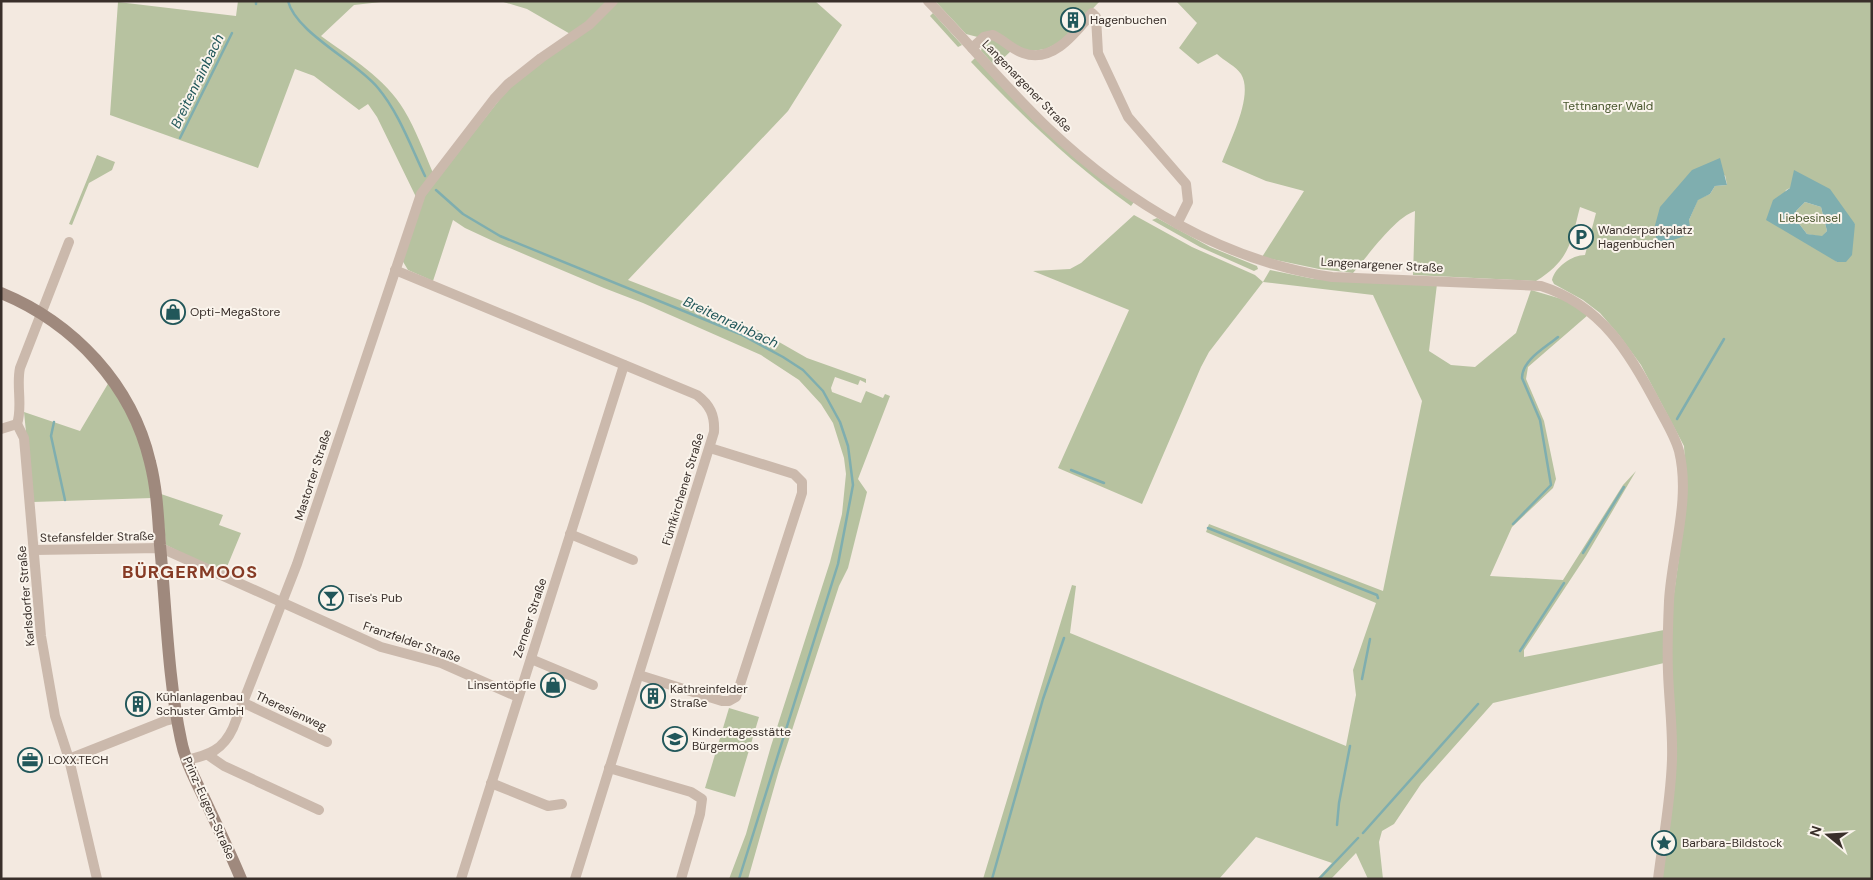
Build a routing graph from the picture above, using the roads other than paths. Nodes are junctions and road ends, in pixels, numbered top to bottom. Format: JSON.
{"nodes":[{"id":1,"x":613,"y":1,"type":"edge"},
{"id":2,"x":928,"y":1,"type":"edge"},
{"id":3,"x":972,"y":48,"type":"junction"},
{"id":4,"x":1177,"y":224,"type":"junction"},
{"id":5,"x":68,"y":242,"type":"dead end"},
{"id":6,"x":395,"y":270,"type":"junction"},
{"id":7,"x":1,"y":292,"type":"edge"},
{"id":8,"x":42,"y":313,"type":"junction"},
{"id":9,"x":624,"y":365,"type":"junction"},
{"id":10,"x":17,"y":424,"type":"junction"},
{"id":11,"x":1,"y":429,"type":"edge"},
{"id":12,"x":710,"y":448,"type":"junction"},
{"id":13,"x":570,"y":534,"type":"junction"},
{"id":14,"x":160,"y":548,"type":"junction"},
{"id":15,"x":34,"y":550,"type":"junction"},
{"id":16,"x":633,"y":560,"type":"dead end"},
{"id":17,"x":282,"y":604,"type":"junction"},
{"id":18,"x":531,"y":659,"type":"junction"},
{"id":19,"x":639,"y":675,"type":"junction"},
{"id":20,"x":593,"y":685,"type":"dead end"},
{"id":21,"x":518,"y":697,"type":"junction"},
{"id":22,"x":244,"y":702,"type":"junction"},
{"id":23,"x":177,"y":718,"type":"junction"},
{"id":24,"x":327,"y":742,"type":"dead end"},
{"id":25,"x":208,"y":755,"type":"junction"},
{"id":26,"x":69,"y":759,"type":"junction"},
{"id":27,"x":187,"y":760,"type":"junction"},
{"id":28,"x":609,"y":768,"type":"junction"},
{"id":29,"x":491,"y":783,"type":"junction"},
{"id":30,"x":562,"y":804,"type":"dead end"},
{"id":31,"x":319,"y":810,"type":"dead end"},
{"id":32,"x":97,"y":879,"type":"edge"},
{"id":33,"x":241,"y":879,"type":"edge"},
{"id":34,"x":461,"y":879,"type":"edge"},
{"id":35,"x":575,"y":879,"type":"edge"},
{"id":36,"x":681,"y":879,"type":"edge"},
{"id":37,"x":1658,"y":879,"type":"edge"}],
"edges":[{"from":1,"to":6,"type":"street","name":"Mastorter Straße"},
{"from":2,"to":3,"type":"street","name":"Langenargener Straße"},
{"from":3,"to":4,"type":"street","name":"Langenargener Straße"},
{"from":3,"to":4,"type":"street"},
{"from":4,"to":37,"type":"street","name":"Langenargener Straße"},
{"from":5,"to":8,"type":"street","name":"Karlsdorfer Straße"},
{"from":6,"to":9,"type":"street","name":"Fünfkirchener Straße"},
{"from":6,"to":17,"type":"street","name":"Mastorter Straße"},
{"from":7,"to":8,"type":"street","name":"Prinz-Eugen-Straße"},
{"from":8,"to":10,"type":"street","name":"Karlsdorfer Straße"},
{"from":8,"to":14,"type":"street","name":"Prinz-Eugen-Straße"},
{"from":9,"to":12,"type":"street","name":"Fünfkirchener Straße"},
{"from":9,"to":13,"type":"street","name":"Zerneer Straße"},
{"from":10,"to":11,"type":"street"},
{"from":10,"to":15,"type":"street","name":"Karlsdorfer Straße"},
{"from":12,"to":19,"type":"street","name":"Fünfkirchener Straße"},
{"from":12,"to":19,"type":"street"},
{"from":13,"to":16,"type":"street"},
{"from":13,"to":18,"type":"street","name":"Zerneer Straße"},
{"from":14,"to":15,"type":"street","name":"Stefansfelder Straße"},
{"from":14,"to":17,"type":"street","name":"Franzfelder Straße"},
{"from":14,"to":23,"type":"street","name":"Prinz-Eugen-Straße"},
{"from":15,"to":26,"type":"street","name":"Karlsdorfer Straße"},
{"from":17,"to":21,"type":"street","name":"Franzfelder Straße"},
{"from":17,"to":22,"type":"street","name":"Mastorter Straße"},
{"from":18,"to":20,"type":"street"},
{"from":18,"to":21,"type":"street","name":"Zerneer Straße"},
{"from":19,"to":28,"type":"street","name":"Fünfkirchener Straße"},
{"from":21,"to":29,"type":"street","name":"Zerneer Straße"},
{"from":22,"to":24,"type":"street","name":"Theresienweg"},
{"from":22,"to":25,"type":"street","name":"Mastorter Straße"},
{"from":23,"to":26,"type":"street"},
{"from":23,"to":27,"type":"street","name":"Prinz-Eugen-Straße"},
{"from":25,"to":27,"type":"street","name":"Mastorter Straße"},
{"from":25,"to":31,"type":"street"},
{"from":26,"to":32,"type":"street","name":"Karlsdorfer Straße"},
{"from":27,"to":33,"type":"street","name":"Prinz-Eugen-Straße"},
{"from":28,"to":35,"type":"street","name":"Fünfkirchener Straße"},
{"from":28,"to":36,"type":"street"},
{"from":29,"to":30,"type":"street"},
{"from":29,"to":34,"type":"street","name":"Zerneer Straße"}]}
